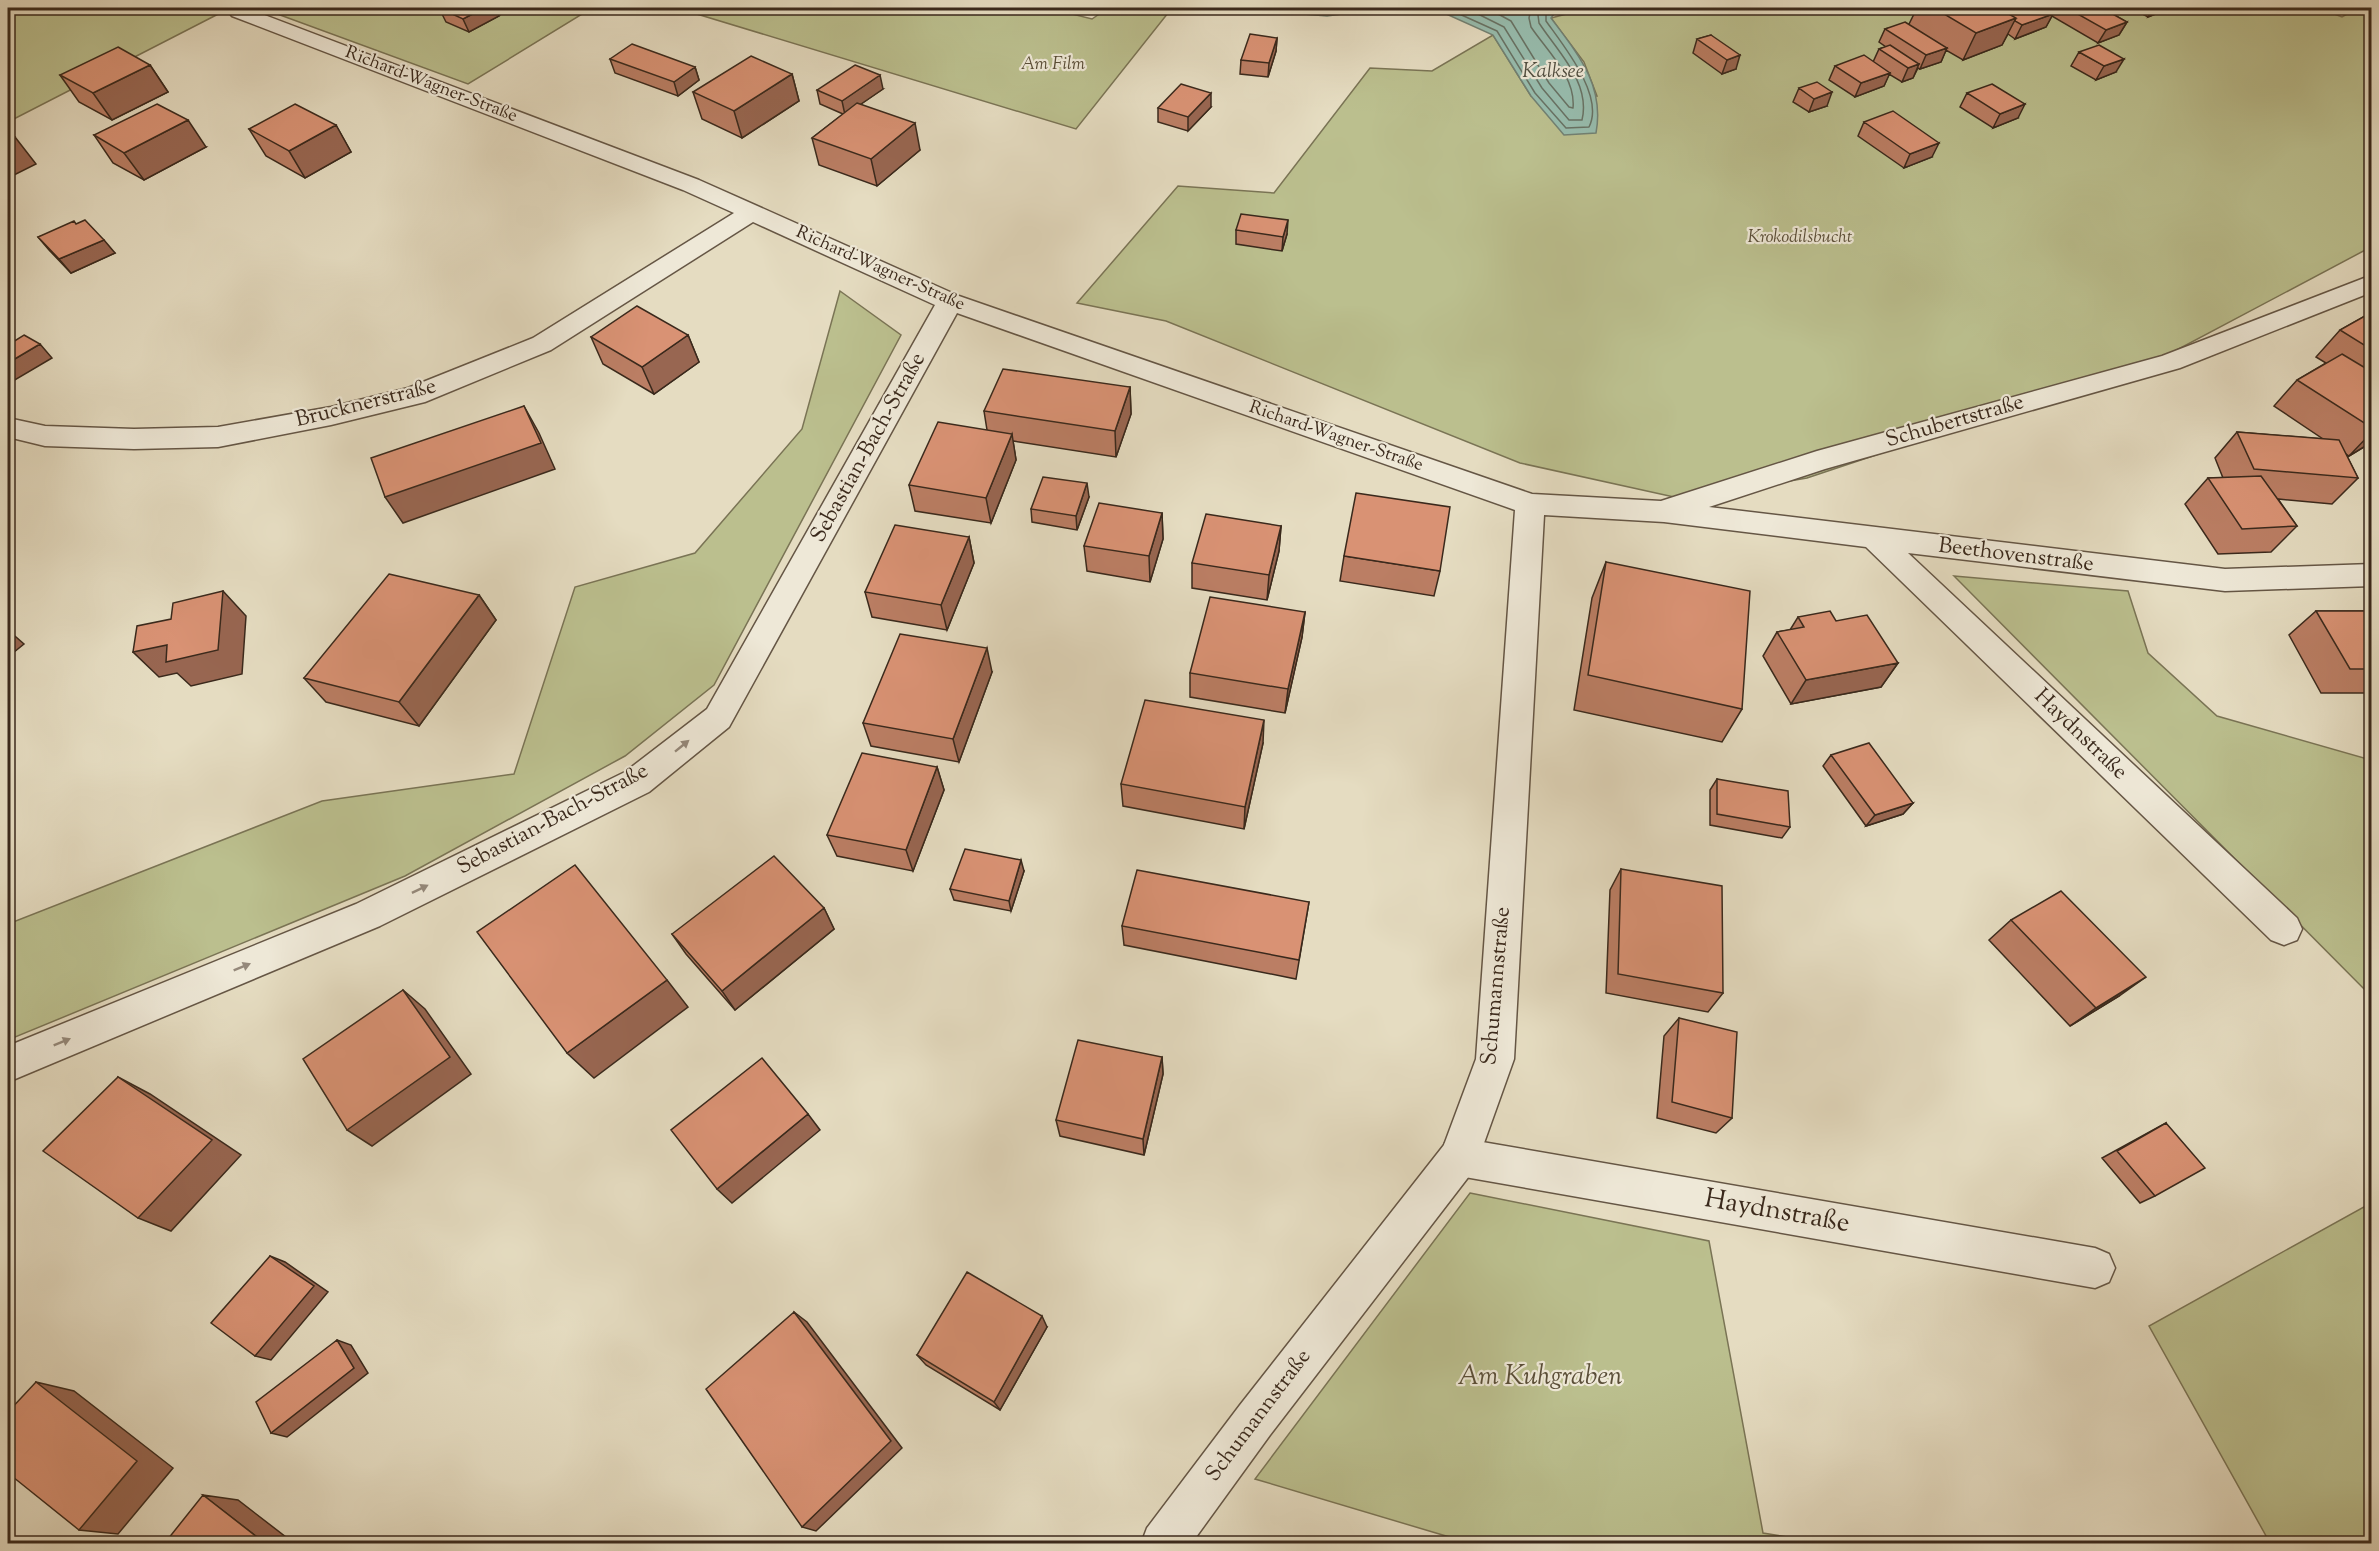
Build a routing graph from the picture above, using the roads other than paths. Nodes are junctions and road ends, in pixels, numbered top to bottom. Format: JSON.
{"nodes":[{"id":1,"x":239,"y":12,"type":"dead end"},
{"id":2,"x":753,"y":212,"type":"junction"},
{"id":3,"x":2372,"y":283,"type":"edge"},
{"id":4,"x":950,"y":302,"type":"junction"},
{"id":5,"x":8,"y":428,"type":"edge"},
{"id":6,"x":1530,"y":504,"type":"junction"},
{"id":7,"x":1662,"y":512,"type":"junction"},
{"id":8,"x":1876,"y":540,"type":"junction"},
{"id":9,"x":2372,"y":575,"type":"edge"},
{"id":10,"x":2284,"y":929,"type":"dead end"},
{"id":11,"x":8,"y":1064,"type":"edge"},
{"id":12,"x":1459,"y":1157,"type":"junction"},
{"id":13,"x":2095,"y":1268,"type":"dead end"},
{"id":14,"x":1163,"y":1544,"type":"edge"}],
"edges":[{"from":1,"to":2,"type":"street","name":"Richard-Wagner-Straße"},
{"from":2,"to":4,"type":"street","name":"Richard-Wagner-Straße"},
{"from":2,"to":5,"type":"street","name":"Brucknerstraße"},
{"from":3,"to":7,"type":"street","name":"Schubertstraße"},
{"from":4,"to":6,"type":"street","name":"Richard-Wagner-Straße"},
{"from":11,"to":4,"type":"street","name":"Sebastian-Bach-Straße","one_way":true},
{"from":6,"to":7,"type":"street","name":"Schubertstraße"},
{"from":6,"to":12,"type":"street","name":"Schumannstraße"},
{"from":7,"to":8,"type":"street","name":"Beethovenstraße"},
{"from":8,"to":9,"type":"street","name":"Beethovenstraße"},
{"from":8,"to":10,"type":"street","name":"Haydnstraße"},
{"from":12,"to":13,"type":"street","name":"Haydnstraße"},
{"from":12,"to":14,"type":"street","name":"Schumannstraße"}]}
